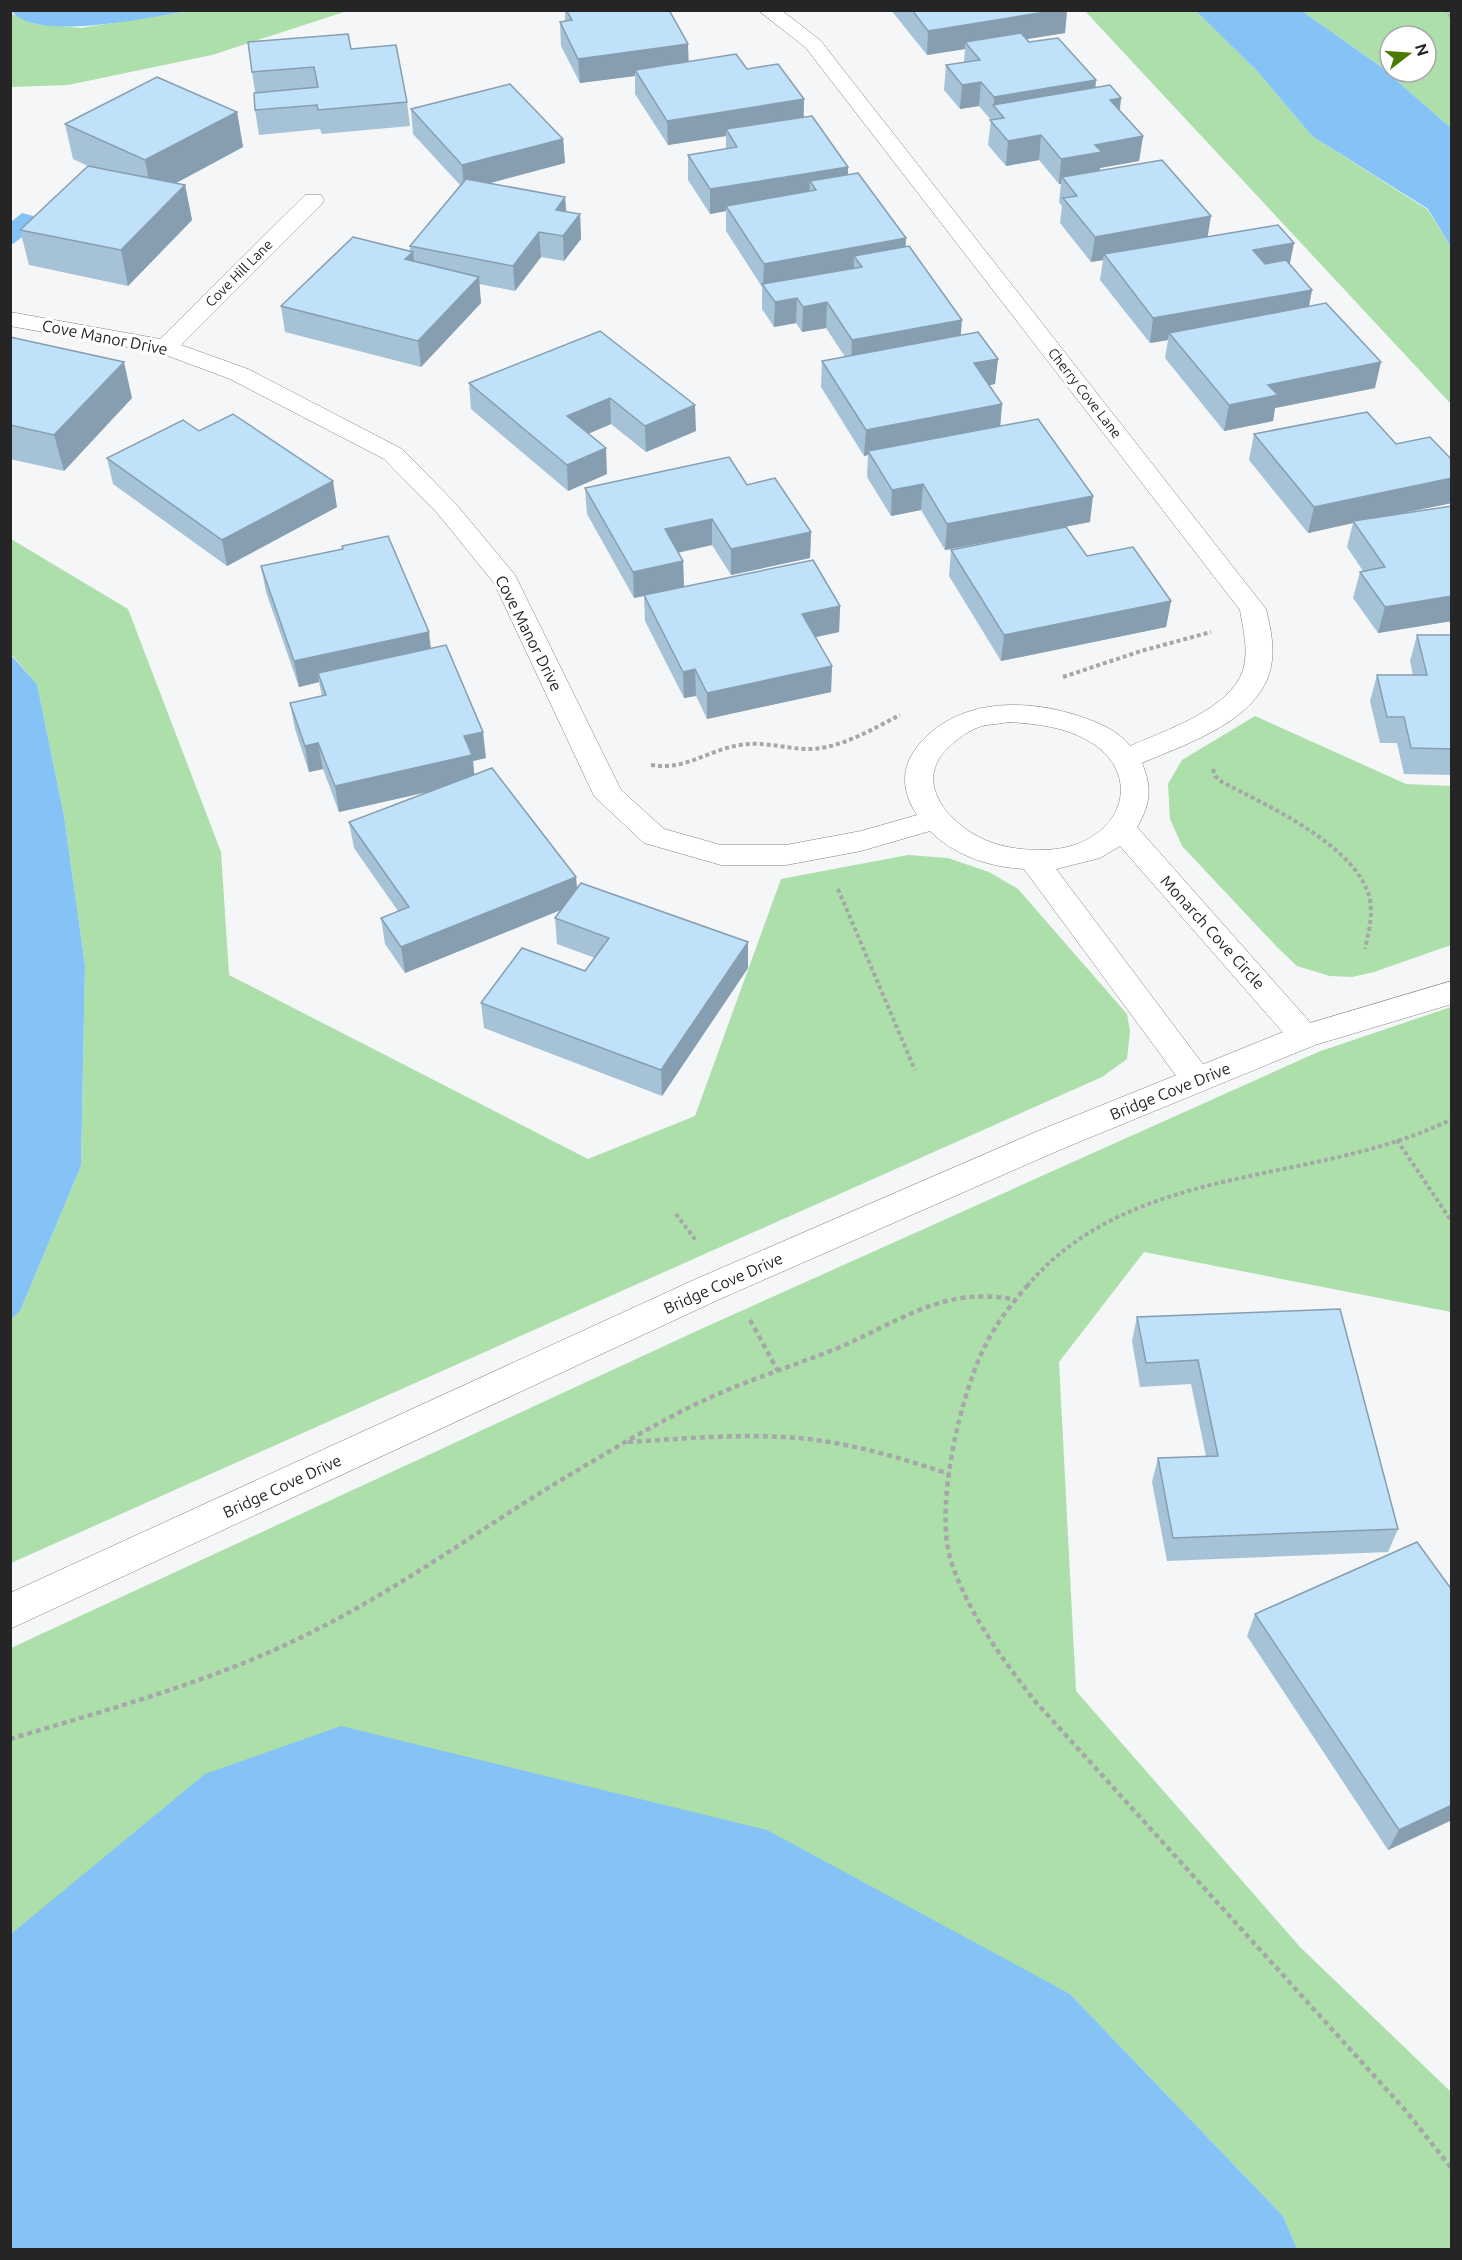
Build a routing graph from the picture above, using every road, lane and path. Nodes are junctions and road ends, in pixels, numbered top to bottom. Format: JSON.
{"nodes":[{"id":1,"x":768,"y":10,"type":"edge"},
{"id":2,"x":1446,"y":10,"type":"edge"},
{"id":3,"x":1452,"y":19,"type":"edge"},
{"id":4,"x":313,"y":200,"type":"dead end"},
{"id":5,"x":10,"y":319,"type":"edge"},
{"id":6,"x":165,"y":347,"type":"junction"},
{"id":7,"x":1125,"y":759,"type":"junction"},
{"id":8,"x":1215,"y":761,"type":"dead end"},
{"id":9,"x":934,"y":820,"type":"junction"},
{"id":10,"x":1122,"y":829,"type":"junction"},
{"id":11,"x":1033,"y":860,"type":"junction"},
{"id":12,"x":837,"y":886,"type":"dead end"},
{"id":13,"x":1365,"y":949,"type":"dead end"},
{"id":14,"x":1452,"y":992,"type":"edge"},
{"id":15,"x":1304,"y":1036,"type":"junction"},
{"id":16,"x":915,"y":1070,"type":"dead end"},
{"id":17,"x":1197,"y":1080,"type":"junction"},
{"id":18,"x":1452,"y":1119,"type":"edge"},
{"id":19,"x":1397,"y":1140,"type":"junction"},
{"id":20,"x":1452,"y":1222,"type":"edge"},
{"id":21,"x":1016,"y":1300,"type":"junction"},
{"id":22,"x":627,"y":1442,"type":"junction"},
{"id":23,"x":949,"y":1474,"type":"junction"},
{"id":24,"x":10,"y":1612,"type":"edge"},
{"id":25,"x":10,"y":1738,"type":"edge"},
{"id":26,"x":1452,"y":2169,"type":"edge"}],
"edges":[{"from":1,"to":7,"type":"street","name":"Cherry Cove Lane"},
{"from":2,"to":3,"type":"path"},
{"from":4,"to":6,"type":"street","name":"Cove Hill Lane"},
{"from":5,"to":6,"type":"street","name":"Cove Manor Drive"},
{"from":6,"to":9,"type":"street","name":"Cove Manor Drive"},
{"from":7,"to":9,"type":"street"},
{"from":7,"to":10,"type":"street"},
{"from":8,"to":13,"type":"path"},
{"from":9,"to":11,"type":"street"},
{"from":10,"to":11,"type":"street"},
{"from":10,"to":15,"type":"street","name":"Monarch Cove Circle"},
{"from":11,"to":17,"type":"street"},
{"from":12,"to":16,"type":"path"},
{"from":14,"to":15,"type":"street","name":"Bridge Cove Drive"},
{"from":15,"to":17,"type":"street","name":"Bridge Cove Drive"},
{"from":17,"to":24,"type":"street","name":"Bridge Cove Drive"},
{"from":18,"to":19,"type":"path"},
{"from":19,"to":20,"type":"path"},
{"from":19,"to":21,"type":"path"},
{"from":21,"to":22,"type":"path"},
{"from":21,"to":23,"type":"path"},
{"from":22,"to":23,"type":"path"},
{"from":22,"to":25,"type":"path"},
{"from":23,"to":26,"type":"path"}]}
